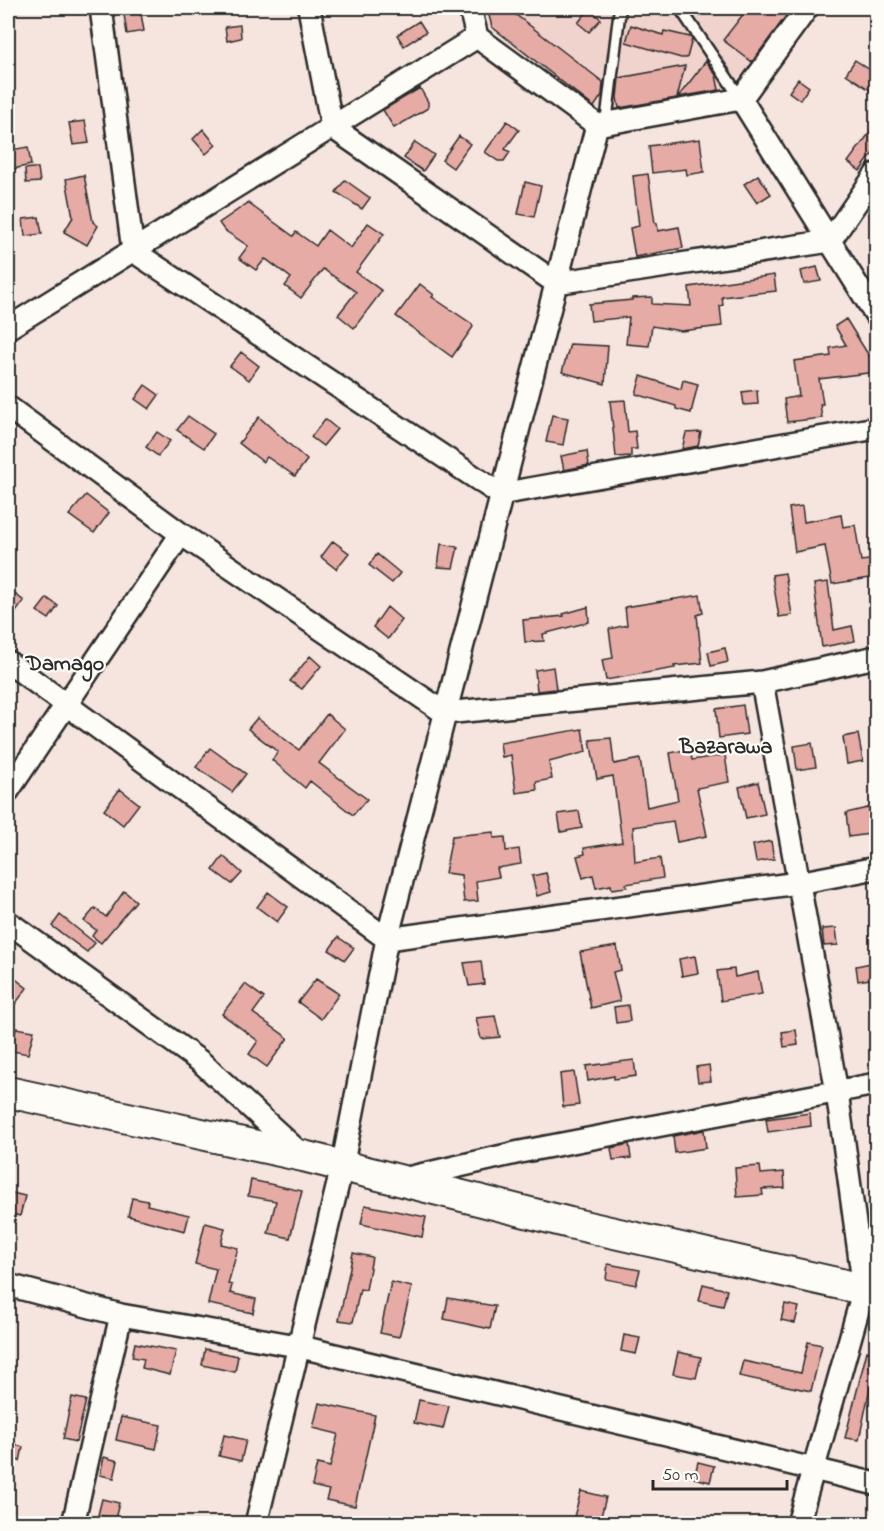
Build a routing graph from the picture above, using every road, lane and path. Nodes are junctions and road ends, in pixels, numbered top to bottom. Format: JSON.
{"nodes":[{"id":1,"x":100,"y":8,"type":"edge"},
{"id":2,"x":309,"y":8,"type":"edge"},
{"id":3,"x":470,"y":8,"type":"edge"},
{"id":4,"x":620,"y":8,"type":"edge"},
{"id":5,"x":680,"y":8,"type":"edge"},
{"id":6,"x":807,"y":8,"type":"edge"},
{"id":7,"x":477,"y":37,"type":"junction"},
{"id":8,"x":741,"y":99,"type":"junction"},
{"id":9,"x":601,"y":124,"type":"junction"},
{"id":10,"x":332,"y":127,"type":"junction"},
{"id":11,"x":876,"y":174,"type":"edge"},
{"id":12,"x":830,"y":241,"type":"junction"},
{"id":13,"x":133,"y":250,"type":"junction"},
{"id":14,"x":556,"y":283,"type":"junction"},
{"id":15,"x":876,"y":315,"type":"edge"},
{"id":16,"x":8,"y":328,"type":"edge"},
{"id":17,"x":8,"y":407,"type":"edge"},
{"id":18,"x":876,"y":428,"type":"edge"},
{"id":19,"x":500,"y":494,"type":"junction"},
{"id":20,"x":181,"y":534,"type":"junction"},
{"id":21,"x":876,"y":657,"type":"edge"},
{"id":22,"x":8,"y":662,"type":"edge"},
{"id":23,"x":762,"y":682,"type":"junction"},
{"id":24,"x":66,"y":706,"type":"junction"},
{"id":25,"x":445,"y":712,"type":"junction"},
{"id":26,"x":8,"y":791,"type":"edge"},
{"id":27,"x":876,"y":868,"type":"edge"},
{"id":28,"x":798,"y":883,"type":"junction"},
{"id":29,"x":8,"y":922,"type":"edge"},
{"id":30,"x":387,"y":939,"type":"junction"},
{"id":31,"x":876,"y":1084,"type":"edge"},
{"id":32,"x":8,"y":1092,"type":"edge"},
{"id":33,"x":837,"y":1092,"type":"junction"},
{"id":34,"x":303,"y":1156,"type":"junction"},
{"id":35,"x":342,"y":1167,"type":"junction"},
{"id":36,"x":399,"y":1180,"type":"junction"},
{"id":37,"x":8,"y":1285,"type":"edge"},
{"id":38,"x":870,"y":1290,"type":"edge"},
{"id":39,"x":121,"y":1315,"type":"junction"},
{"id":40,"x":297,"y":1346,"type":"junction"},
{"id":41,"x":812,"y":1469,"type":"junction"},
{"id":42,"x":876,"y":1484,"type":"edge"},
{"id":43,"x":73,"y":1524,"type":"edge"},
{"id":44,"x":256,"y":1524,"type":"edge"},
{"id":45,"x":798,"y":1524,"type":"edge"}],
"edges":[{"from":1,"to":13,"type":"street"},
{"from":2,"to":10,"type":"street"},
{"from":3,"to":7,"type":"street"},
{"from":4,"to":9,"type":"lane"},
{"from":5,"to":8,"type":"lane"},
{"from":6,"to":8,"type":"street"},
{"from":7,"to":9,"type":"street"},
{"from":7,"to":10,"type":"street"},
{"from":8,"to":9,"type":"street"},
{"from":8,"to":12,"type":"street"},
{"from":9,"to":14,"type":"street"},
{"from":10,"to":13,"type":"street"},
{"from":10,"to":14,"type":"street"},
{"from":11,"to":12,"type":"street"},
{"from":12,"to":14,"type":"street"},
{"from":12,"to":15,"type":"street"},
{"from":13,"to":16,"type":"street"},
{"from":13,"to":19,"type":"street"},
{"from":14,"to":19,"type":"street"},
{"from":17,"to":20,"type":"street"},
{"from":18,"to":19,"type":"street"},
{"from":19,"to":25,"type":"street"},
{"from":20,"to":24,"type":"street"},
{"from":20,"to":25,"type":"street"},
{"from":21,"to":23,"type":"street"},
{"from":22,"to":24,"type":"street"},
{"from":23,"to":25,"type":"street"},
{"from":23,"to":28,"type":"street"},
{"from":24,"to":26,"type":"street"},
{"from":24,"to":30,"type":"street"},
{"from":25,"to":30,"type":"street"},
{"from":27,"to":28,"type":"street"},
{"from":28,"to":30,"type":"street"},
{"from":28,"to":33,"type":"street"},
{"from":29,"to":34,"type":"street"},
{"from":30,"to":35,"type":"street"},
{"from":31,"to":33,"type":"street"},
{"from":32,"to":34,"type":"main road"},
{"from":33,"to":36,"type":"street"},
{"from":33,"to":38,"type":"street"},
{"from":34,"to":35,"type":"main road"},
{"from":35,"to":36,"type":"main road"},
{"from":35,"to":40,"type":"street"},
{"from":36,"to":38,"type":"main road"},
{"from":37,"to":39,"type":"street"},
{"from":38,"to":41,"type":"street"},
{"from":39,"to":40,"type":"street"},
{"from":39,"to":43,"type":"street"},
{"from":40,"to":41,"type":"street"},
{"from":40,"to":44,"type":"street"},
{"from":41,"to":42,"type":"street"},
{"from":41,"to":45,"type":"street"}]}
